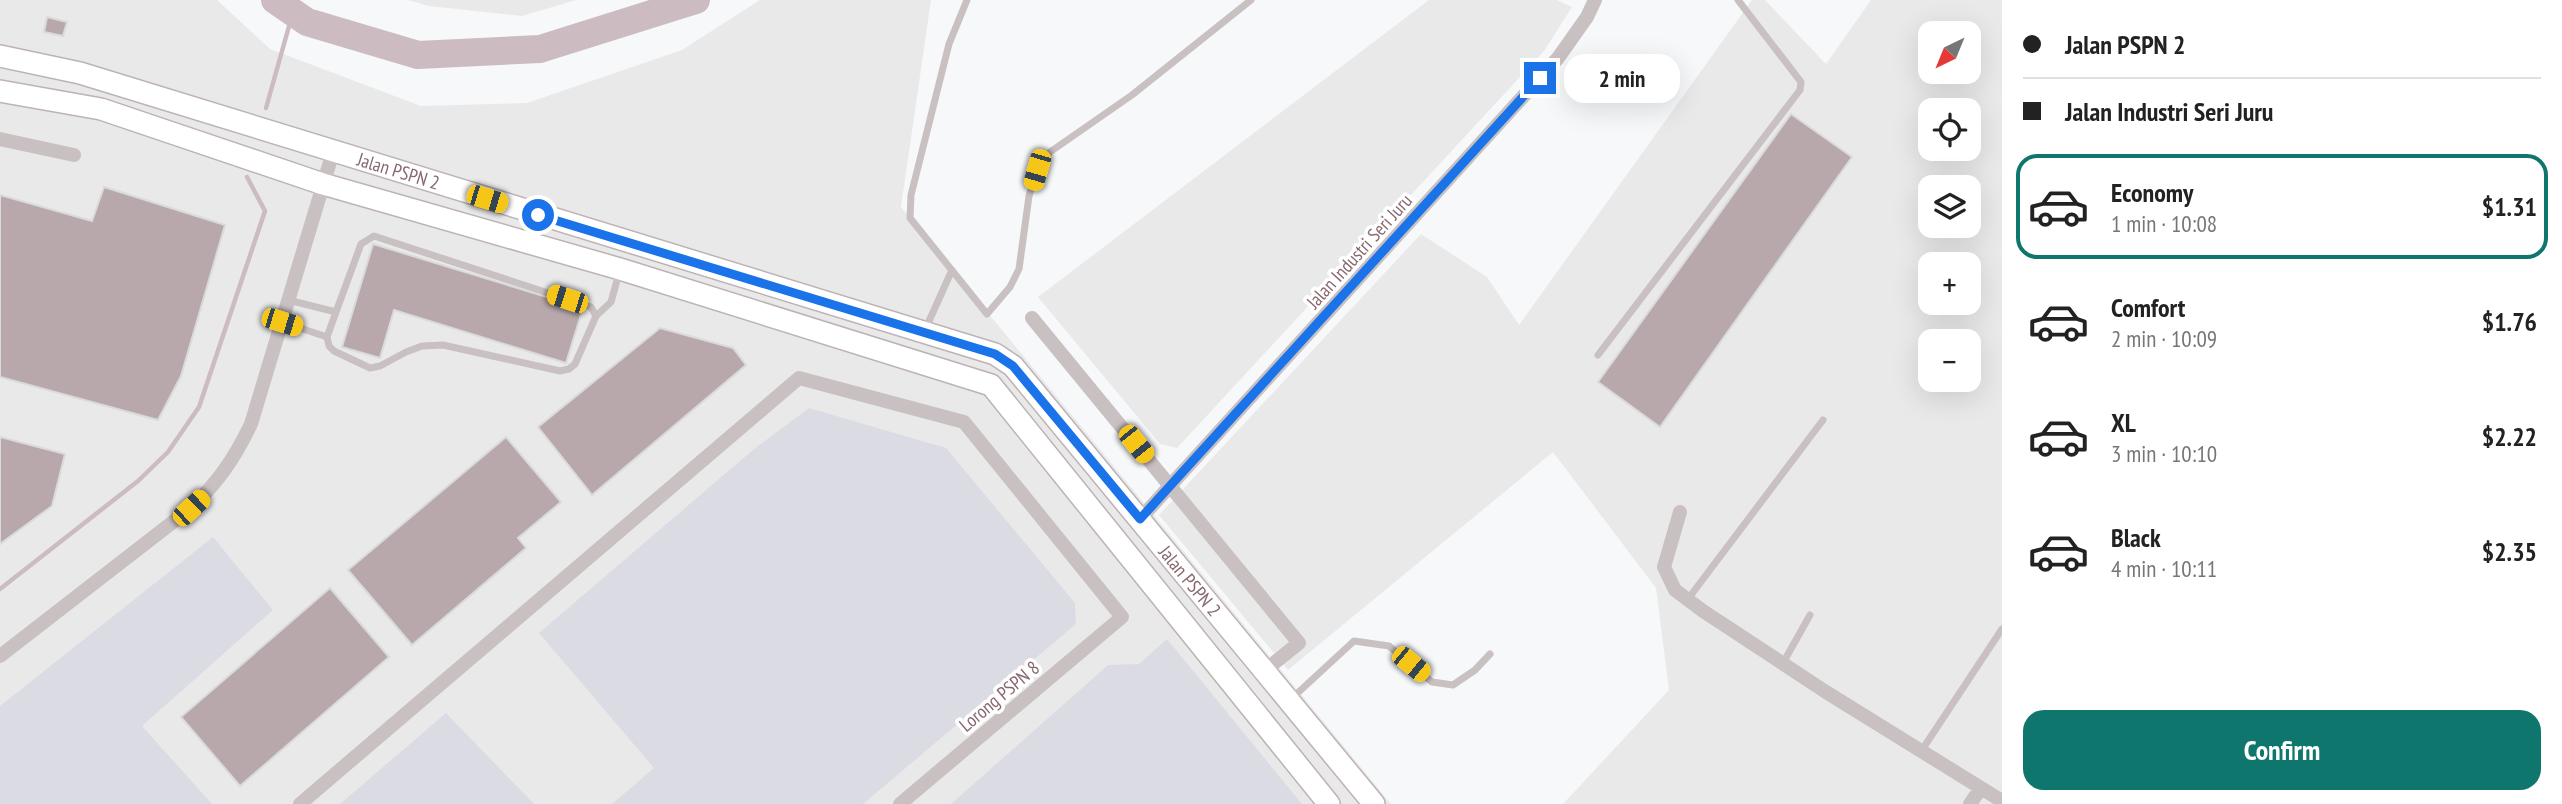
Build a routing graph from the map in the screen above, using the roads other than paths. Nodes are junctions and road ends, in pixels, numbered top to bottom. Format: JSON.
{"nodes":[{"id":1,"x":967,"y":0,"type":"edge"},
{"id":2,"x":1251,"y":0,"type":"edge"},
{"id":3,"x":1595,"y":0,"type":"edge"},
{"id":4,"x":1738,"y":0,"type":"edge"},
{"id":5,"x":0,"y":56,"type":"edge"},
{"id":6,"x":0,"y":91,"type":"edge"},
{"id":7,"x":0,"y":139,"type":"edge"},
{"id":8,"x":333,"y":152,"type":"junction"},
{"id":9,"x":74,"y":155,"type":"dead end"},
{"id":10,"x":323,"y":184,"type":"junction"},
{"id":11,"x":620,"y":269,"type":"junction"},
{"id":12,"x":953,"y":270,"type":"junction"},
{"id":13,"x":288,"y":300,"type":"junction"},
{"id":14,"x":336,"y":312,"type":"junction"},
{"id":15,"x":596,"y":316,"type":"junction"},
{"id":16,"x":1032,"y":318,"type":"dead end"},
{"id":17,"x":282,"y":322,"type":"junction"},
{"id":18,"x":923,"y":332,"type":"junction"},
{"id":19,"x":327,"y":337,"type":"junction"},
{"id":20,"x":1598,"y":355,"type":"dead end"},
{"id":21,"x":1823,"y":420,"type":"dead end"},
{"id":22,"x":1171,"y":486,"type":"junction"},
{"id":23,"x":1680,"y":512,"type":"dead end"},
{"id":24,"x":1140,"y":519,"type":"junction"},
{"id":25,"x":1688,"y":599,"type":"junction"},
{"id":26,"x":1810,"y":615,"type":"dead end"},
{"id":27,"x":2002,"y":629,"type":"edge"},
{"id":28,"x":1490,"y":654,"type":"dead end"},
{"id":29,"x":0,"y":656,"type":"edge"},
{"id":30,"x":1783,"y":664,"type":"junction"},
{"id":31,"x":1264,"y":671,"type":"junction"},
{"id":32,"x":1289,"y":701,"type":"junction"},
{"id":33,"x":1921,"y":751,"type":"junction"},
{"id":34,"x":1981,"y":788,"type":"junction"},
{"id":35,"x":2002,"y":801,"type":"edge"},
{"id":36,"x":300,"y":804,"type":"edge"},
{"id":37,"x":900,"y":804,"type":"edge"},
{"id":38,"x":1329,"y":804,"type":"edge"},
{"id":39,"x":1374,"y":804,"type":"edge"},
{"id":40,"x":1970,"y":804,"type":"edge"}],
"edges":[{"from":1,"to":12,"type":"lane"},
{"from":2,"to":12,"type":"lane"},
{"from":3,"to":22,"type":"street","name":"Jalan Industri Seri Juru"},
{"from":4,"to":20,"type":"lane"},
{"from":5,"to":8,"type":"street","name":"Jalan PSPN 2"},
{"from":6,"to":10,"type":"street","name":"Jalan PSPN 2"},
{"from":7,"to":9,"type":"street"},
{"from":8,"to":10,"type":"street"},
{"from":8,"to":18,"type":"street","name":"Jalan PSPN 2"},
{"from":10,"to":11,"type":"street","name":"Jalan PSPN 2"},
{"from":10,"to":13,"type":"street"},
{"from":11,"to":15,"type":"lane"},
{"from":11,"to":38,"type":"street","name":"Jalan PSPN 2"},
{"from":12,"to":18,"type":"lane"},
{"from":13,"to":14,"type":"lane"},
{"from":13,"to":17,"type":"street"},
{"from":14,"to":15,"type":"lane"},
{"from":14,"to":19,"type":"lane"},
{"from":15,"to":19,"type":"lane"},
{"from":16,"to":22,"type":"street"},
{"from":17,"to":19,"type":"lane"},
{"from":17,"to":29,"type":"street"},
{"from":18,"to":24,"type":"street","name":"Jalan PSPN 2"},
{"from":21,"to":25,"type":"lane"},
{"from":22,"to":24,"type":"street","name":"Jalan Industri Seri Juru"},
{"from":22,"to":31,"type":"street"},
{"from":23,"to":25,"type":"street"},
{"from":24,"to":31,"type":"street","name":"Jalan PSPN 2"},
{"from":25,"to":30,"type":"street"},
{"from":26,"to":30,"type":"lane"},
{"from":27,"to":33,"type":"lane"},
{"from":28,"to":32,"type":"lane"},
{"from":30,"to":33,"type":"street"},
{"from":31,"to":32,"type":"street","name":"Jalan PSPN 2"},
{"from":32,"to":39,"type":"street","name":"Jalan PSPN 2"},
{"from":33,"to":34,"type":"street"},
{"from":34,"to":35,"type":"street"},
{"from":34,"to":40,"type":"street"},
{"from":36,"to":37,"type":"street","name":"Lorong PSPN 8"}]}
